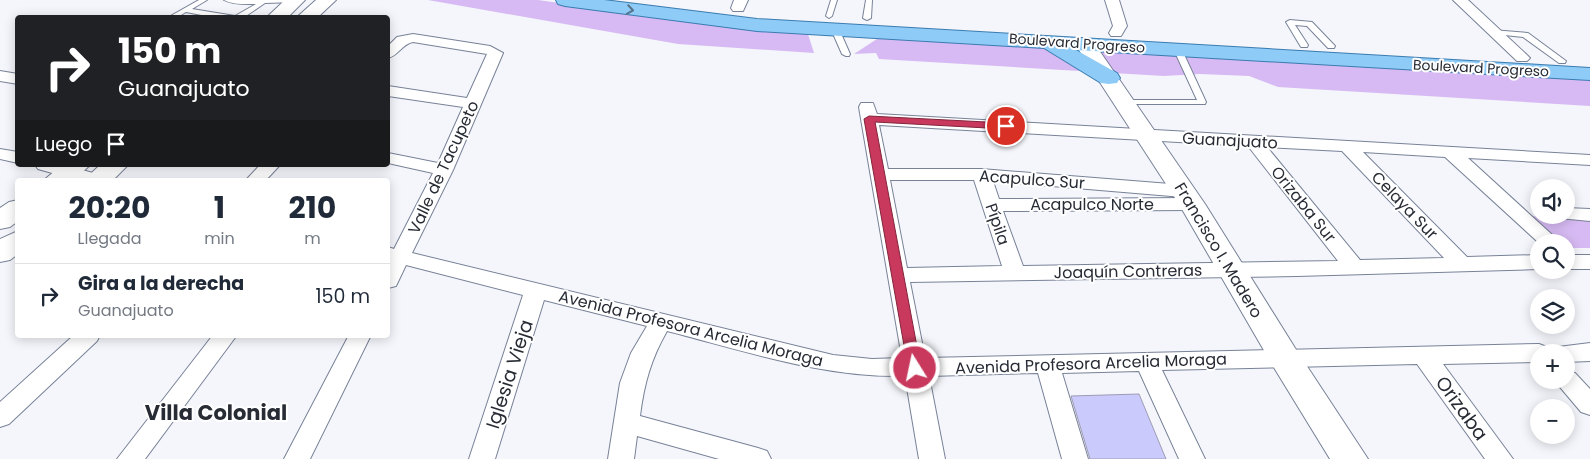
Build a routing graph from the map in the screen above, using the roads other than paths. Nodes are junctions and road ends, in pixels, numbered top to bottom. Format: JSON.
{"nodes":[{"id":1,"x":204,"y":0,"type":"edge"},
{"id":2,"x":227,"y":0,"type":"edge"},
{"id":3,"x":296,"y":0,"type":"edge"},
{"id":4,"x":327,"y":0,"type":"edge"},
{"id":5,"x":565,"y":0,"type":"edge"},
{"id":6,"x":659,"y":0,"type":"edge"},
{"id":7,"x":1112,"y":0,"type":"edge"},
{"id":8,"x":1460,"y":0,"type":"edge"},
{"id":9,"x":739,"y":4,"type":"edge"},
{"id":10,"x":269,"y":6,"type":"edge"},
{"id":11,"x":868,"y":9,"type":"edge"},
{"id":12,"x":184,"y":10,"type":"junction"},
{"id":13,"x":175,"y":15,"type":"edge"},
{"id":14,"x":215,"y":15,"type":"edge"},
{"id":15,"x":246,"y":15,"type":"edge"},
{"id":16,"x":309,"y":15,"type":"edge"},
{"id":17,"x":833,"y":15,"type":"edge"},
{"id":18,"x":1495,"y":32,"type":"junction"},
{"id":19,"x":1116,"y":33,"type":"junction"},
{"id":20,"x":1044,"y":35,"type":"junction"},
{"id":21,"x":1085,"y":44,"type":"junction"},
{"id":22,"x":1304,"y":45,"type":"junction"},
{"id":23,"x":1331,"y":46,"type":"junction"},
{"id":24,"x":1145,"y":48,"type":"junction"},
{"id":25,"x":390,"y":52,"type":"edge"},
{"id":26,"x":846,"y":54,"type":"dead end"},
{"id":27,"x":1182,"y":58,"type":"junction"},
{"id":28,"x":1522,"y":58,"type":"junction"},
{"id":29,"x":1562,"y":60,"type":"junction"},
{"id":30,"x":1590,"y":62,"type":"edge"},
{"id":31,"x":1106,"y":74,"type":"junction"},
{"id":32,"x":1590,"y":74,"type":"edge"},
{"id":33,"x":0,"y":76,"type":"edge"},
{"id":34,"x":15,"y":78,"type":"edge"},
{"id":35,"x":390,"y":91,"type":"edge"},
{"id":36,"x":1125,"y":102,"type":"junction"},
{"id":37,"x":473,"y":104,"type":"junction"},
{"id":38,"x":1148,"y":135,"type":"junction"},
{"id":39,"x":1253,"y":141,"type":"junction"},
{"id":40,"x":1348,"y":147,"type":"junction"},
{"id":41,"x":1451,"y":153,"type":"junction"},
{"id":42,"x":0,"y":154,"type":"edge"},
{"id":43,"x":15,"y":157,"type":"edge"},
{"id":44,"x":390,"y":158,"type":"edge"},
{"id":45,"x":1590,"y":160,"type":"edge"},
{"id":46,"x":51,"y":167,"type":"edge"},
{"id":47,"x":113,"y":167,"type":"edge"},
{"id":48,"x":269,"y":167,"type":"edge"},
{"id":49,"x":444,"y":170,"type":"junction"},
{"id":50,"x":68,"y":172,"type":"edge"},
{"id":51,"x":880,"y":174,"type":"junction"},
{"id":52,"x":981,"y":175,"type":"junction"},
{"id":53,"x":90,"y":178,"type":"edge"},
{"id":54,"x":100,"y":178,"type":"edge"},
{"id":55,"x":257,"y":178,"type":"edge"},
{"id":56,"x":1188,"y":198,"type":"junction"},
{"id":57,"x":991,"y":205,"type":"junction"},
{"id":58,"x":15,"y":210,"type":"edge"},
{"id":59,"x":1514,"y":210,"type":"junction"},
{"id":60,"x":1530,"y":211,"type":"edge"},
{"id":61,"x":1575,"y":214,"type":"edge"},
{"id":62,"x":1590,"y":215,"type":"edge"},
{"id":63,"x":0,"y":221,"type":"edge"},
{"id":64,"x":1541,"y":234,"type":"edge"},
{"id":65,"x":15,"y":242,"type":"edge"},
{"id":66,"x":0,"y":253,"type":"edge"},
{"id":67,"x":394,"y":255,"type":"edge"},
{"id":68,"x":1530,"y":262,"type":"edge"},
{"id":69,"x":1461,"y":263,"type":"junction"},
{"id":70,"x":1354,"y":267,"type":"junction"},
{"id":71,"x":1232,"y":270,"type":"junction"},
{"id":72,"x":390,"y":272,"type":"edge"},
{"id":73,"x":1015,"y":273,"type":"junction"},
{"id":74,"x":898,"y":275,"type":"junction"},
{"id":75,"x":536,"y":289,"type":"junction"},
{"id":76,"x":662,"y":320,"type":"junction"},
{"id":77,"x":86,"y":338,"type":"edge"},
{"id":78,"x":224,"y":338,"type":"edge"},
{"id":79,"x":358,"y":338,"type":"edge"},
{"id":80,"x":1590,"y":352,"type":"edge"},
{"id":81,"x":1575,"y":353,"type":"edge"},
{"id":82,"x":1530,"y":354,"type":"edge"},
{"id":83,"x":1424,"y":356,"type":"junction"},
{"id":84,"x":1284,"y":357,"type":"junction"},
{"id":85,"x":1146,"y":361,"type":"junction"},
{"id":86,"x":1047,"y":364,"type":"junction"},
{"id":87,"x":915,"y":368,"type":"junction"},
{"id":88,"x":1575,"y":389,"type":"edge"},
{"id":89,"x":1590,"y":405,"type":"edge"},
{"id":90,"x":0,"y":417,"type":"edge"},
{"id":91,"x":627,"y":422,"type":"junction"},
{"id":92,"x":130,"y":459,"type":"edge"},
{"id":93,"x":297,"y":459,"type":"edge"},
{"id":94,"x":482,"y":459,"type":"edge"},
{"id":95,"x":621,"y":459,"type":"edge"},
{"id":96,"x":758,"y":459,"type":"edge"},
{"id":97,"x":932,"y":459,"type":"edge"},
{"id":98,"x":1075,"y":459,"type":"edge"},
{"id":99,"x":1192,"y":459,"type":"edge"},
{"id":100,"x":1350,"y":459,"type":"edge"},
{"id":101,"x":1500,"y":459,"type":"edge"}],
"edges":[{"from":1,"to":12,"type":"lane"},
{"from":2,"to":10,"type":"lane"},
{"from":3,"to":10,"type":"street"},
{"from":4,"to":16,"type":"street"},
{"from":5,"to":17,"type":"main road","name":"Boulevard Progreso","one_way":true},
{"from":6,"to":9,"type":"main road","name":"Boulevard Progreso"},
{"from":7,"to":19,"type":"street"},
{"from":8,"to":18,"type":"street"},
{"from":9,"to":17,"type":"main road","name":"Boulevard Progreso"},
{"from":10,"to":15,"type":"lane"},
{"from":11,"to":17,"type":"main road","name":"Boulevard Progreso"},
{"from":11,"to":20,"type":"main road","name":"Boulevard Progreso"},
{"from":12,"to":13,"type":"lane"},
{"from":12,"to":14,"type":"lane"},
{"from":17,"to":20,"type":"main road","name":"Boulevard Progreso"},
{"from":17,"to":26,"type":"lane"},
{"from":18,"to":28,"type":"street"},
{"from":18,"to":29,"type":"lane"},
{"from":19,"to":20,"type":"main road","name":"Boulevard Progreso"},
{"from":19,"to":21,"type":"main road"},
{"from":19,"to":22,"type":"main road","name":"Boulevard Progreso"},
{"from":20,"to":21,"type":"main road","name":"Boulevard Progreso"},
{"from":20,"to":31,"type":"main road"},
{"from":21,"to":24,"type":"main road","name":"Boulevard Progreso"},
{"from":21,"to":31,"type":"street","name":"Francisco I. Madero"},
{"from":22,"to":23,"type":"main road","name":"Boulevard Progreso"},
{"from":22,"to":23,"type":"lane"},
{"from":23,"to":28,"type":"main road","name":"Boulevard Progreso"},
{"from":24,"to":27,"type":"main road","name":"Boulevard Progreso"},
{"from":24,"to":31,"type":"main road"},
{"from":25,"to":37,"type":"street","name":"Valle de Tacupeto"},
{"from":27,"to":32,"type":"main road","name":"Boulevard Progreso"},
{"from":27,"to":36,"type":"lane"},
{"from":28,"to":29,"type":"main road","name":"Boulevard Progreso"},
{"from":29,"to":30,"type":"main road","name":"Boulevard Progreso"},
{"from":31,"to":36,"type":"street","name":"Francisco I. Madero"},
{"from":33,"to":34,"type":"street"},
{"from":35,"to":37,"type":"street"},
{"from":36,"to":38,"type":"street","name":"Francisco I. Madero"},
{"from":37,"to":49,"type":"street","name":"Valle de Tacupeto"},
{"from":38,"to":39,"type":"street","name":"Guanajuato"},
{"from":38,"to":51,"type":"street","name":"Guanajuato"},
{"from":38,"to":56,"type":"street","name":"Francisco I. Madero"},
{"from":39,"to":40,"type":"street","name":"Guanajuato"},
{"from":39,"to":70,"type":"street","name":"Orizaba Sur"},
{"from":40,"to":41,"type":"street","name":"Guanajuato"},
{"from":40,"to":69,"type":"street","name":"Celaya Sur"},
{"from":41,"to":45,"type":"street","name":"Guanajuato"},
{"from":41,"to":59,"type":"street"},
{"from":42,"to":43,"type":"street"},
{"from":44,"to":49,"type":"street"},
{"from":46,"to":50,"type":"street"},
{"from":47,"to":54,"type":"street"},
{"from":48,"to":55,"type":"street"},
{"from":49,"to":67,"type":"street","name":"Valle de Tacupeto"},
{"from":50,"to":53,"type":"street"},
{"from":51,"to":52,"type":"street","name":"Acapulco Sur"},
{"from":51,"to":74,"type":"street"},
{"from":52,"to":56,"type":"street","name":"Acapulco Sur"},
{"from":52,"to":57,"type":"street","name":"Pípila"},
{"from":56,"to":57,"type":"street","name":"Acapulco Norte"},
{"from":56,"to":71,"type":"street","name":"Francisco I. Madero"},
{"from":57,"to":73,"type":"street","name":"Pípila"},
{"from":58,"to":63,"type":"street"},
{"from":59,"to":60,"type":"street"},
{"from":59,"to":64,"type":"street"},
{"from":61,"to":62,"type":"street"},
{"from":65,"to":66,"type":"street"},
{"from":67,"to":72,"type":"street","name":"Valle de Tacupeto"},
{"from":67,"to":75,"type":"street","name":"Avenida Profesora Arcelia Moraga"},
{"from":68,"to":69,"type":"street","name":"Joaquín Contreras"},
{"from":69,"to":70,"type":"street","name":"Joaquín Contreras"},
{"from":70,"to":71,"type":"street","name":"Joaquín Contreras"},
{"from":71,"to":73,"type":"street","name":"Joaquín Contreras"},
{"from":71,"to":84,"type":"street","name":"Francisco I. Madero"},
{"from":73,"to":74,"type":"street","name":"Joaquín Contreras"},
{"from":74,"to":87,"type":"street"},
{"from":75,"to":76,"type":"street","name":"Avenida Profesora Arcelia Moraga"},
{"from":75,"to":94,"type":"street","name":"Iglesia Vieja"},
{"from":76,"to":87,"type":"street","name":"Avenida Profesora Arcelia Moraga"},
{"from":76,"to":91,"type":"street"},
{"from":77,"to":90,"type":"street"},
{"from":78,"to":92,"type":"street"},
{"from":79,"to":93,"type":"street"},
{"from":80,"to":81,"type":"street"},
{"from":82,"to":83,"type":"street","name":"Avenida Profesora Arcelia Moraga"},
{"from":83,"to":84,"type":"street","name":"Avenida Profesora Arcelia Moraga"},
{"from":83,"to":101,"type":"street","name":"Orizaba"},
{"from":84,"to":85,"type":"street","name":"Avenida Profesora Arcelia Moraga"},
{"from":84,"to":100,"type":"street","name":"Francisco I. Madero"},
{"from":85,"to":86,"type":"street","name":"Avenida Profesora Arcelia Moraga"},
{"from":85,"to":99,"type":"street"},
{"from":86,"to":87,"type":"street","name":"Avenida Profesora Arcelia Moraga"},
{"from":86,"to":98,"type":"street"},
{"from":87,"to":97,"type":"street"},
{"from":88,"to":89,"type":"street"},
{"from":91,"to":95,"type":"street"},
{"from":91,"to":96,"type":"street"}]}
